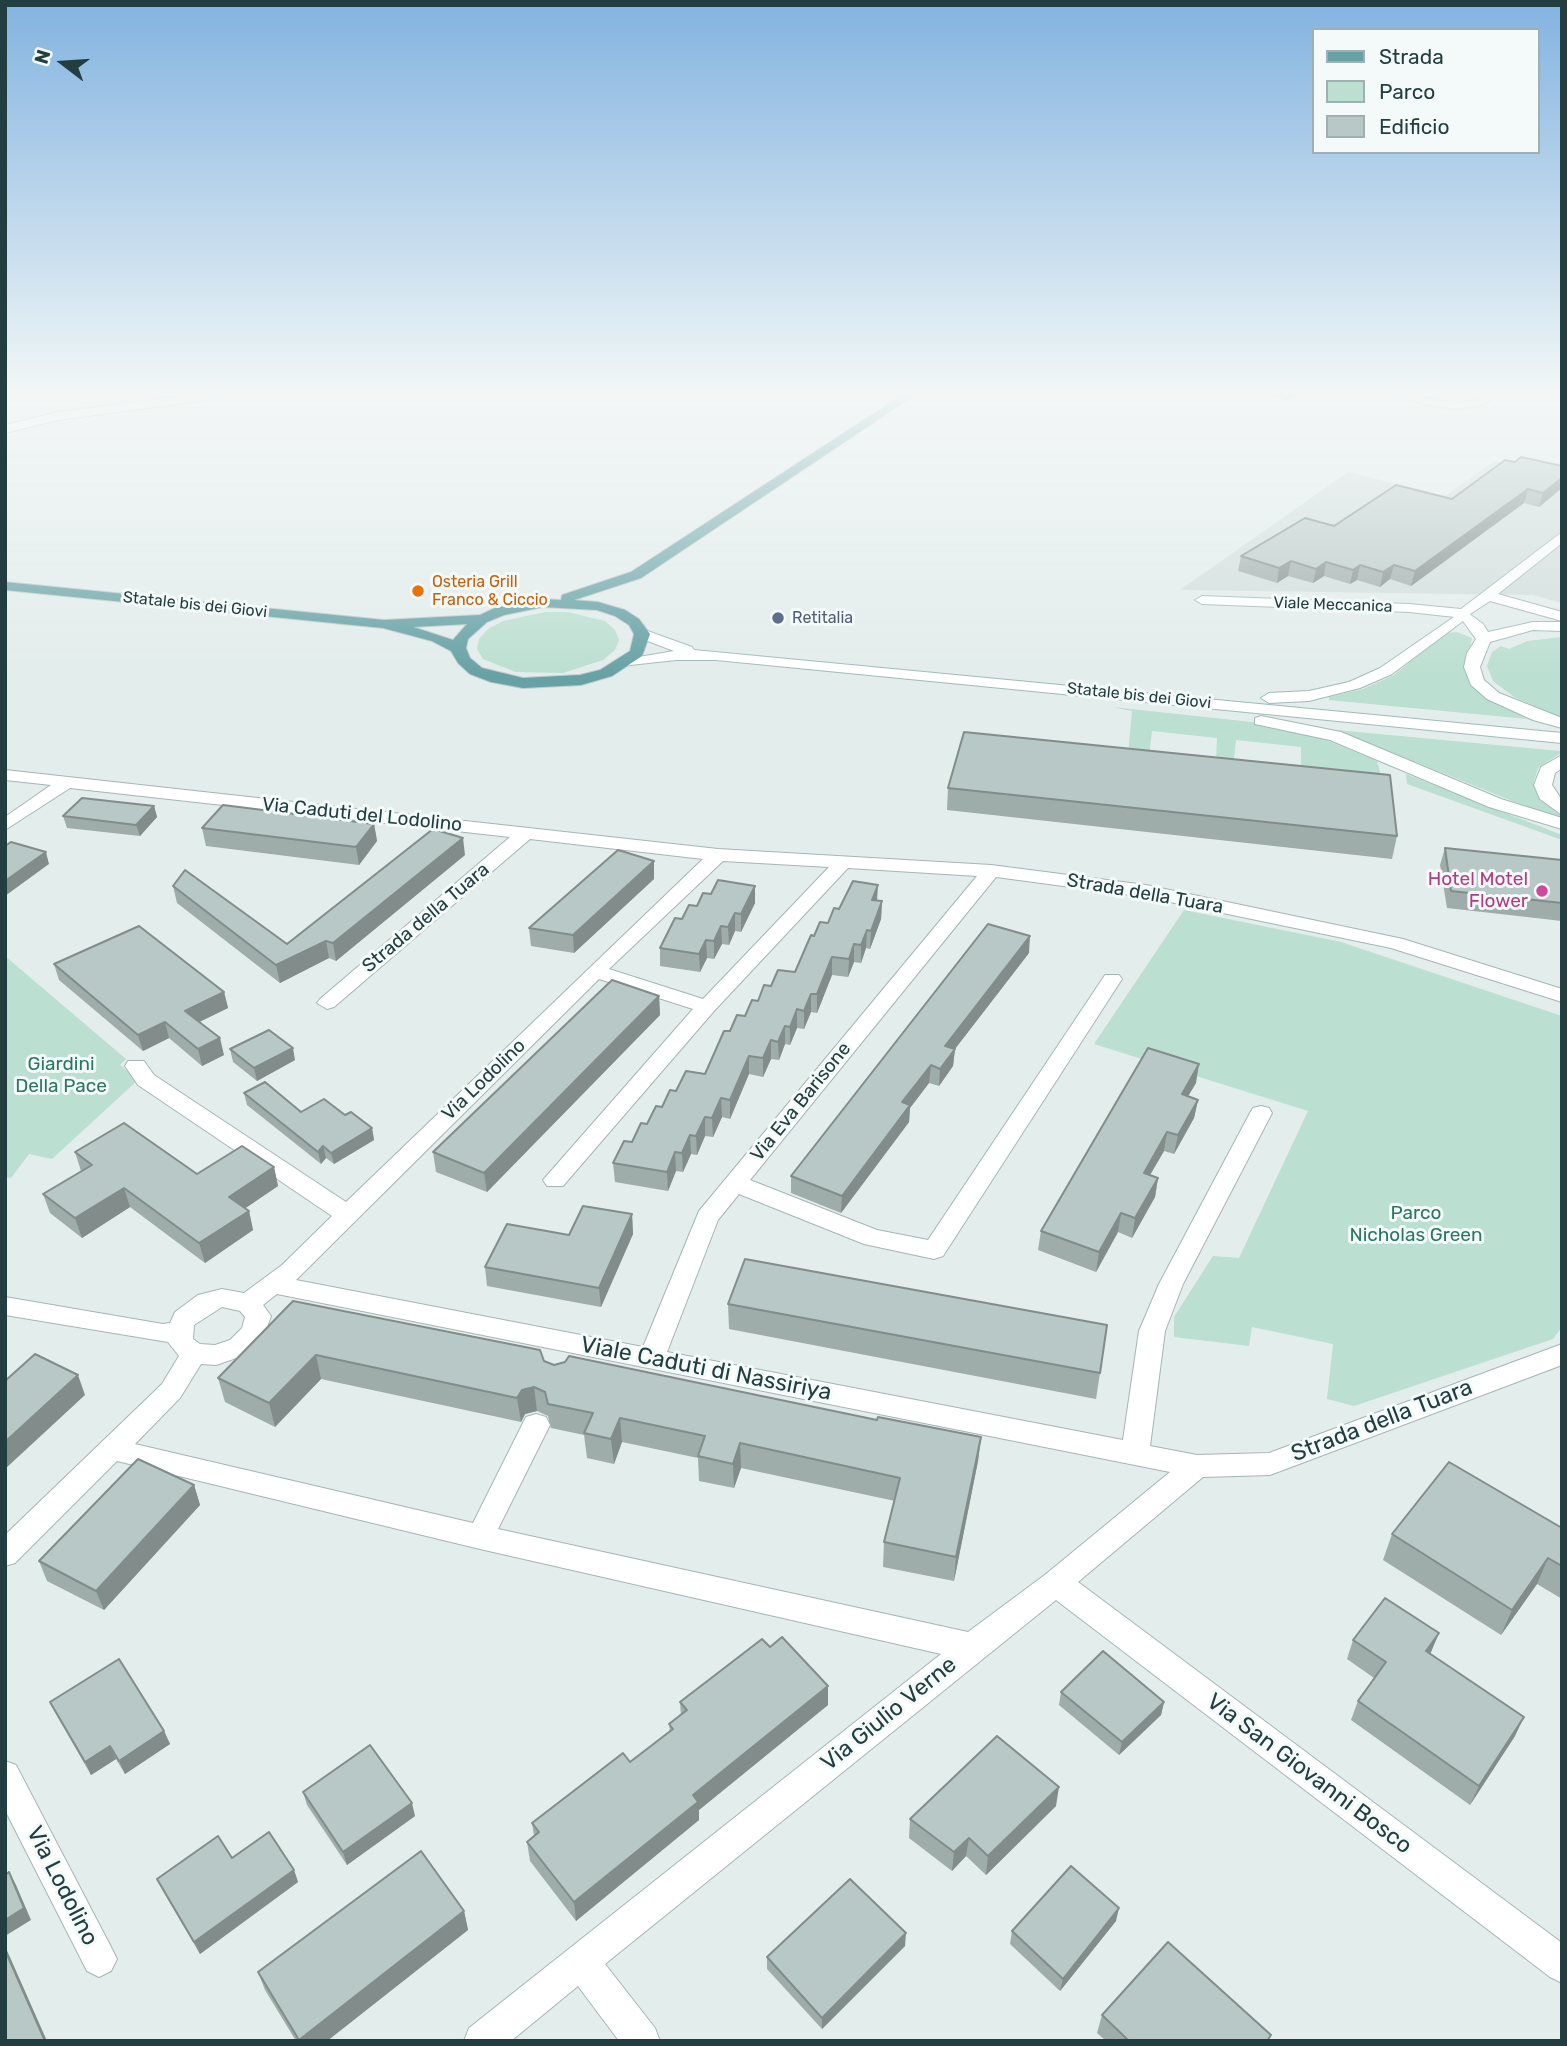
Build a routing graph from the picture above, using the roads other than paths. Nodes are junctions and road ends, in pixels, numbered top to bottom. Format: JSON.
{"nodes":[{"id":1,"x":770,"y":486,"type":"edge"},
{"id":2,"x":1562,"y":536,"type":"edge"},
{"id":3,"x":636,"y":575,"type":"junction"},
{"id":4,"x":5,"y":586,"type":"edge"},
{"id":5,"x":1485,"y":595,"type":"junction"},
{"id":6,"x":1202,"y":600,"type":"dead end"},
{"id":7,"x":543,"y":603,"type":"junction"},
{"id":8,"x":620,"y":613,"type":"junction"},
{"id":9,"x":1464,"y":614,"type":"junction"},
{"id":10,"x":1562,"y":617,"type":"edge"},
{"id":11,"x":482,"y":619,"type":"junction"},
{"id":12,"x":384,"y":624,"type":"junction"},
{"id":13,"x":1562,"y":627,"type":"edge"},
{"id":14,"x":642,"y":634,"type":"junction"},
{"id":15,"x":1484,"y":639,"type":"junction"},
{"id":16,"x":458,"y":648,"type":"junction"},
{"id":17,"x":716,"y":655,"type":"junction"},
{"id":18,"x":626,"y":663,"type":"junction"},
{"id":19,"x":979,"y":681,"type":"junction"},
{"id":20,"x":1200,"y":702,"type":"junction"},
{"id":21,"x":1562,"y":723,"type":"edge"},
{"id":22,"x":1562,"y":738,"type":"edge"},
{"id":23,"x":1562,"y":760,"type":"edge"},
{"id":24,"x":5,"y":775,"type":"edge"},
{"id":25,"x":67,"y":782,"type":"junction"},
{"id":26,"x":1562,"y":810,"type":"edge"},
{"id":27,"x":1562,"y":824,"type":"edge"},
{"id":28,"x":5,"y":825,"type":"edge"},
{"id":29,"x":526,"y":834,"type":"junction"},
{"id":30,"x":718,"y":855,"type":"junction"},
{"id":31,"x":844,"y":862,"type":"junction"},
{"id":32,"x":990,"y":871,"type":"junction"},
{"id":33,"x":595,"y":971,"type":"junction"},
{"id":34,"x":1112,"y":979,"type":"dead end"},
{"id":35,"x":1562,"y":996,"type":"edge"},
{"id":36,"x":327,"y":1003,"type":"dead end"},
{"id":37,"x":707,"y":1007,"type":"junction"},
{"id":38,"x":136,"y":1066,"type":"dead end"},
{"id":39,"x":1261,"y":1113,"type":"dead end"},
{"id":40,"x":555,"y":1180,"type":"dead end"},
{"id":41,"x":734,"y":1183,"type":"junction"},
{"id":42,"x":347,"y":1214,"type":"junction"},
{"id":43,"x":276,"y":1285,"type":"junction"},
{"id":44,"x":248,"y":1303,"type":"junction"},
{"id":45,"x":5,"y":1306,"type":"edge"},
{"id":46,"x":179,"y":1330,"type":"junction"},
{"id":47,"x":1562,"y":1353,"type":"edge"},
{"id":48,"x":194,"y":1354,"type":"junction"},
{"id":49,"x":652,"y":1357,"type":"junction"},
{"id":50,"x":536,"y":1425,"type":"dead end"},
{"id":51,"x":111,"y":1449,"type":"junction"},
{"id":52,"x":1135,"y":1453,"type":"junction"},
{"id":53,"x":1197,"y":1466,"type":"junction"},
{"id":54,"x":480,"y":1537,"type":"junction"},
{"id":55,"x":5,"y":1554,"type":"edge"},
{"id":56,"x":1056,"y":1583,"type":"junction"},
{"id":57,"x":972,"y":1647,"type":"junction"},
{"id":58,"x":5,"y":1776,"type":"edge"},
{"id":59,"x":99,"y":1959,"type":"dead end"},
{"id":60,"x":582,"y":1963,"type":"junction"},
{"id":61,"x":1562,"y":1965,"type":"edge"},
{"id":62,"x":482,"y":2041,"type":"edge"},
{"id":63,"x":642,"y":2041,"type":"edge"}],
"edges":[{"from":1,"to":3,"type":"main road"},
{"from":2,"to":5,"type":"street"},
{"from":3,"to":7,"type":"main road"},
{"from":3,"to":8,"type":"main road"},
{"from":4,"to":12,"type":"main road","name":"Statale bis dei Giovi"},
{"from":5,"to":9,"type":"street"},
{"from":5,"to":10,"type":"street"},
{"from":6,"to":9,"type":"street","name":"Viale Meccanica"},
{"from":7,"to":8,"type":"main road","name":"Statale bis dei Giovi"},
{"from":7,"to":11,"type":"main road","name":"Statale bis dei Giovi"},
{"from":8,"to":14,"type":"main road","name":"Statale bis dei Giovi"},
{"from":9,"to":15,"type":"street"},
{"from":9,"to":20,"type":"street"},
{"from":11,"to":12,"type":"main road","name":"Statale bis dei Giovi"},
{"from":11,"to":16,"type":"main road","name":"Statale bis dei Giovi"},
{"from":12,"to":16,"type":"main road","name":"Statale bis dei Giovi"},
{"from":13,"to":15,"type":"street"},
{"from":14,"to":17,"type":"street","name":"Statale bis dei Giovi"},
{"from":14,"to":18,"type":"main road"},
{"from":15,"to":21,"type":"street"},
{"from":16,"to":18,"type":"main road","name":"Statale bis dei Giovi"},
{"from":17,"to":18,"type":"street","name":"Statale bis dei Giovi"},
{"from":17,"to":19,"type":"street","name":"Statale bis dei Giovi"},
{"from":19,"to":20,"type":"street","name":"Statale bis dei Giovi"},
{"from":19,"to":27,"type":"street"},
{"from":20,"to":22,"type":"street","name":"Statale bis dei Giovi"},
{"from":23,"to":26,"type":"street"},
{"from":24,"to":25,"type":"street","name":"Via Caduti del Lodolino"},
{"from":25,"to":28,"type":"street"},
{"from":25,"to":29,"type":"street","name":"Via Caduti del Lodolino"},
{"from":29,"to":30,"type":"street","name":"Via Caduti del Lodolino"},
{"from":29,"to":36,"type":"street","name":"Strada della Tuara"},
{"from":30,"to":31,"type":"street","name":"Strada della Tuara"},
{"from":30,"to":33,"type":"street","name":"Via Lodolino"},
{"from":31,"to":32,"type":"street","name":"Strada della Tuara"},
{"from":31,"to":37,"type":"street"},
{"from":32,"to":35,"type":"street","name":"Strada della Tuara"},
{"from":32,"to":41,"type":"street","name":"Via Eva Barisone"},
{"from":33,"to":37,"type":"street"},
{"from":33,"to":42,"type":"street","name":"Via Lodolino"},
{"from":34,"to":41,"type":"street"},
{"from":37,"to":40,"type":"street"},
{"from":38,"to":42,"type":"street"},
{"from":39,"to":52,"type":"street"},
{"from":41,"to":49,"type":"street","name":"Via Eva Barisone"},
{"from":42,"to":43,"type":"street","name":"Via Lodolino"},
{"from":43,"to":44,"type":"street","name":"Via Lodolino"},
{"from":43,"to":49,"type":"street","name":"Viale Caduti di Nassiriya"},
{"from":44,"to":46,"type":"street"},
{"from":44,"to":48,"type":"street"},
{"from":45,"to":46,"type":"street"},
{"from":46,"to":48,"type":"street"},
{"from":47,"to":53,"type":"street","name":"Strada della Tuara"},
{"from":48,"to":51,"type":"street"},
{"from":49,"to":52,"type":"street","name":"Viale Caduti di Nassiriya"},
{"from":50,"to":54,"type":"street"},
{"from":51,"to":54,"type":"street"},
{"from":51,"to":55,"type":"street"},
{"from":52,"to":53,"type":"street","name":"Viale Caduti di Nassiriya"},
{"from":53,"to":56,"type":"street","name":"Via Giulio Verne"},
{"from":54,"to":57,"type":"street"},
{"from":56,"to":57,"type":"street","name":"Via Giulio Verne"},
{"from":56,"to":61,"type":"street","name":"Via San Giovanni Bosco"},
{"from":57,"to":60,"type":"street","name":"Via Giulio Verne"},
{"from":58,"to":59,"type":"street","name":"Via Lodolino"},
{"from":60,"to":62,"type":"street","name":"Via Giulio Verne"},
{"from":60,"to":63,"type":"street"}]}
